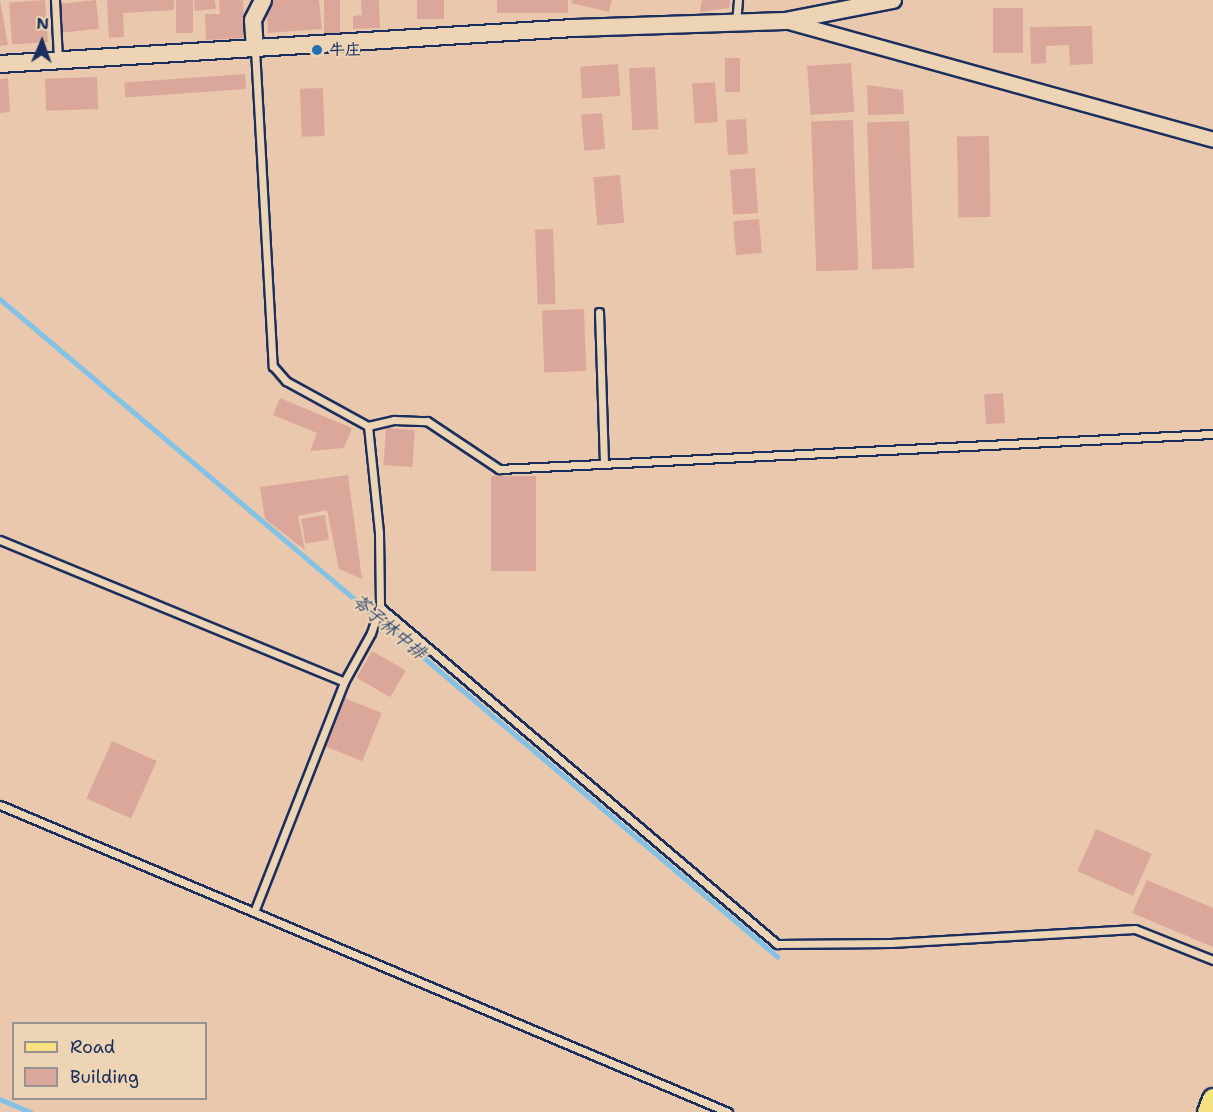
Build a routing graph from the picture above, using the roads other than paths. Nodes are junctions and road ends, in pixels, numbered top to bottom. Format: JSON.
{"nodes":[{"id":1,"x":55,"y":0,"type":"edge"},
{"id":2,"x":738,"y":0,"type":"edge"},
{"id":3,"x":893,"y":0,"type":"edge"},
{"id":4,"x":259,"y":4,"type":"edge"},
{"id":5,"x":784,"y":21,"type":"junction"},
{"id":6,"x":736,"y":23,"type":"junction"},
{"id":7,"x":255,"y":49,"type":"junction"},
{"id":8,"x":58,"y":62,"type":"junction"},
{"id":9,"x":0,"y":64,"type":"edge"},
{"id":10,"x":1213,"y":140,"type":"edge"},
{"id":11,"x":599,"y":312,"type":"dead end"},
{"id":12,"x":368,"y":426,"type":"junction"},
{"id":13,"x":1213,"y":434,"type":"edge"},
{"id":14,"x":604,"y":464,"type":"junction"},
{"id":15,"x":0,"y":540,"type":"edge"},
{"id":16,"x":379,"y":610,"type":"junction"},
{"id":17,"x":344,"y":682,"type":"junction"},
{"id":18,"x":0,"y":805,"type":"edge"},
{"id":19,"x":254,"y":912,"type":"junction"},
{"id":20,"x":1213,"y":960,"type":"edge"},
{"id":21,"x":1213,"y":1100,"type":"edge"},
{"id":22,"x":728,"y":1112,"type":"edge"},
{"id":23,"x":1208,"y":1112,"type":"edge"}],
"edges":[{"from":1,"to":8,"type":"lane"},
{"from":2,"to":6,"type":"lane"},
{"from":3,"to":5,"type":"street"},
{"from":4,"to":7,"type":"street"},
{"from":5,"to":6,"type":"street"},
{"from":5,"to":10,"type":"street"},
{"from":6,"to":7,"type":"street"},
{"from":7,"to":8,"type":"street"},
{"from":7,"to":12,"type":"lane"},
{"from":8,"to":9,"type":"street"},
{"from":11,"to":14,"type":"lane"},
{"from":12,"to":14,"type":"lane"},
{"from":12,"to":16,"type":"lane"},
{"from":13,"to":14,"type":"lane"},
{"from":15,"to":17,"type":"lane"},
{"from":16,"to":17,"type":"lane"},
{"from":16,"to":20,"type":"lane"},
{"from":17,"to":19,"type":"lane"},
{"from":18,"to":19,"type":"lane"},
{"from":19,"to":22,"type":"lane"},
{"from":21,"to":23,"type":"main road"}]}
